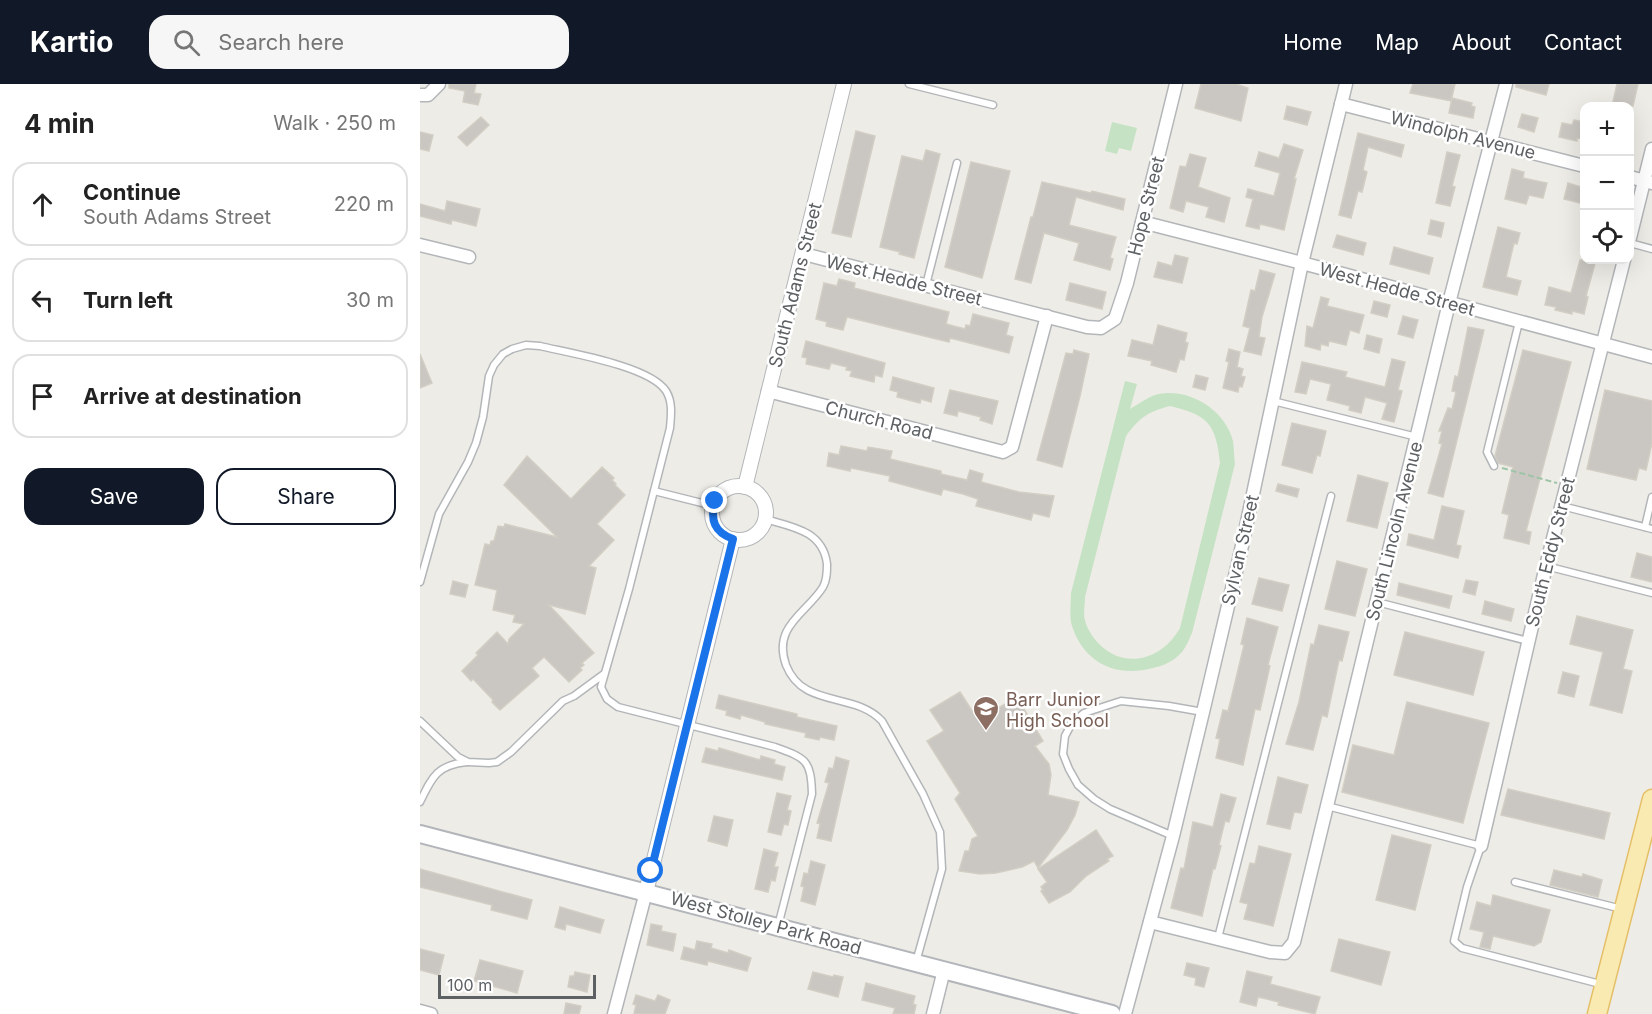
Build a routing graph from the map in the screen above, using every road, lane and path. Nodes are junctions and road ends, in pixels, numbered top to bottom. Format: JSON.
{"nodes":[{"id":1,"x":440,"y":84,"type":"edge"},
{"id":2,"x":844,"y":84,"type":"edge"},
{"id":3,"x":909,"y":84,"type":"edge"},
{"id":4,"x":1176,"y":84,"type":"edge"},
{"id":5,"x":1346,"y":84,"type":"edge"},
{"id":6,"x":1506,"y":84,"type":"edge"},
{"id":7,"x":424,"y":95,"type":"edge"},
{"id":8,"x":1341,"y":104,"type":"junction"},
{"id":9,"x":993,"y":105,"type":"dead end"},
{"id":10,"x":1491,"y":142,"type":"junction"},
{"id":11,"x":1652,"y":151,"type":"edge"},
{"id":12,"x":957,"y":163,"type":"dead end"},
{"id":13,"x":1580,"y":165,"type":"edge"},
{"id":14,"x":1648,"y":182,"type":"edge"},
{"id":15,"x":1142,"y":222,"type":"junction"},
{"id":16,"x":1634,"y":223,"type":"edge"},
{"id":17,"x":1634,"y":244,"type":"edge"},
{"id":18,"x":420,"y":245,"type":"edge"},
{"id":19,"x":1652,"y":249,"type":"edge"},
{"id":20,"x":804,"y":254,"type":"junction"},
{"id":21,"x":469,"y":257,"type":"dead end"},
{"id":22,"x":1302,"y":263,"type":"junction"},
{"id":23,"x":1623,"y":264,"type":"edge"},
{"id":24,"x":926,"y":285,"type":"junction"},
{"id":25,"x":1449,"y":303,"type":"junction"},
{"id":26,"x":1047,"y":316,"type":"junction"},
{"id":27,"x":1519,"y":322,"type":"junction"},
{"id":28,"x":1108,"y":323,"type":"joint"},
{"id":29,"x":1603,"y":344,"type":"junction"},
{"id":30,"x":1652,"y":357,"type":"edge"},
{"id":31,"x":768,"y":391,"type":"junction"},
{"id":32,"x":1273,"y":401,"type":"junction"},
{"id":33,"x":1417,"y":437,"type":"junction"},
{"id":34,"x":1494,"y":466,"type":"joint"},
{"id":35,"x":1567,"y":486,"type":"junction"},
{"id":36,"x":746,"y":487,"type":"junction"},
{"id":37,"x":654,"y":491,"type":"junction"},
{"id":38,"x":1331,"y":496,"type":"dead end"},
{"id":39,"x":1652,"y":497,"type":"edge"},
{"id":40,"x":714,"y":506,"type":"junction"},
{"id":41,"x":1562,"y":506,"type":"junction"},
{"id":42,"x":765,"y":519,"type":"junction"},
{"id":43,"x":1648,"y":528,"type":"edge"},
{"id":44,"x":733,"y":539,"type":"junction"},
{"id":45,"x":1546,"y":566,"type":"junction"},
{"id":46,"x":420,"y":582,"type":"edge"},
{"id":47,"x":1652,"y":593,"type":"edge"},
{"id":48,"x":1377,"y":602,"type":"junction"},
{"id":49,"x":1528,"y":641,"type":"junction"},
{"id":50,"x":604,"y":674,"type":"junction"},
{"id":51,"x":1203,"y":712,"type":"junction"},
{"id":52,"x":420,"y":721,"type":"edge"},
{"id":53,"x":688,"y":725,"type":"junction"},
{"id":54,"x":468,"y":762,"type":"junction"},
{"id":55,"x":1652,"y":799,"type":"edge"},
{"id":56,"x":420,"y":802,"type":"edge"},
{"id":57,"x":1327,"y":806,"type":"junction"},
{"id":58,"x":420,"y":834,"type":"edge"},
{"id":59,"x":1173,"y":836,"type":"junction"},
{"id":60,"x":1481,"y":846,"type":"junction"},
{"id":61,"x":1515,"y":882,"type":"dead end"},
{"id":62,"x":646,"y":892,"type":"junction"},
{"id":63,"x":1624,"y":910,"type":"junction"},
{"id":64,"x":1150,"y":922,"type":"junction"},
{"id":65,"x":778,"y":927,"type":"junction"},
{"id":66,"x":1218,"y":939,"type":"junction"},
{"id":67,"x":916,"y":963,"type":"junction"},
{"id":68,"x":944,"y":970,"type":"junction"},
{"id":69,"x":1604,"y":985,"type":"junction"},
{"id":70,"x":420,"y":1011,"type":"edge"},
{"id":71,"x":431,"y":1014,"type":"edge"},
{"id":72,"x":614,"y":1014,"type":"edge"},
{"id":73,"x":933,"y":1014,"type":"edge"},
{"id":74,"x":1112,"y":1014,"type":"edge"},
{"id":75,"x":1125,"y":1014,"type":"edge"},
{"id":76,"x":1597,"y":1014,"type":"edge"}],
"edges":[{"from":1,"to":7,"type":"street"},
{"from":2,"to":20,"type":"street","name":"South Adams Street"},
{"from":3,"to":9,"type":"lane"},
{"from":4,"to":15,"type":"street","name":"Hope Street"},
{"from":5,"to":8,"type":"street","name":"Sylvan Street"},
{"from":6,"to":10,"type":"street","name":"South Lincoln Avenue"},
{"from":8,"to":10,"type":"street","name":"Windolph Avenue"},
{"from":8,"to":22,"type":"street","name":"Sylvan Street"},
{"from":10,"to":13,"type":"street","name":"Windolph Avenue"},
{"from":10,"to":25,"type":"street","name":"South Lincoln Avenue"},
{"from":11,"to":14,"type":"street"},
{"from":12,"to":24,"type":"lane"},
{"from":14,"to":16,"type":"street"},
{"from":15,"to":22,"type":"street","name":"West Hedde Street"},
{"from":15,"to":28,"type":"street","name":"Hope Street"},
{"from":17,"to":19,"type":"lane"},
{"from":18,"to":21,"type":"street"},
{"from":20,"to":24,"type":"street","name":"West Hedde Street"},
{"from":20,"to":31,"type":"street","name":"South Adams Street"},
{"from":22,"to":25,"type":"street","name":"West Hedde Street"},
{"from":22,"to":32,"type":"street","name":"Sylvan Street"},
{"from":23,"to":29,"type":"street","name":"South Eddy Street"},
{"from":24,"to":26,"type":"street","name":"West Hedde Street"},
{"from":25,"to":27,"type":"street","name":"West Hedde Street"},
{"from":25,"to":33,"type":"street","name":"South Lincoln Avenue"},
{"from":26,"to":28,"type":"street","name":"West Hedde Street"},
{"from":26,"to":31,"type":"street","name":"Church Road"},
{"from":27,"to":29,"type":"street","name":"West Hedde Street"},
{"from":27,"to":34,"type":"lane"},
{"from":29,"to":30,"type":"street","name":"West Hedde Street"},
{"from":29,"to":35,"type":"street","name":"South Eddy Street"},
{"from":31,"to":36,"type":"street","name":"South Adams Street"},
{"from":32,"to":33,"type":"lane"},
{"from":32,"to":51,"type":"street","name":"Sylvan Street"},
{"from":33,"to":48,"type":"street","name":"South Lincoln Avenue"},
{"from":34,"to":35,"type":"path"},
{"from":35,"to":41,"type":"street","name":"South Eddy Street"},
{"from":36,"to":40,"type":"street"},
{"from":36,"to":42,"type":"street"},
{"from":37,"to":40,"type":"lane"},
{"from":37,"to":46,"type":"lane"},
{"from":37,"to":50,"type":"lane"},
{"from":38,"to":66,"type":"lane"},
{"from":39,"to":43,"type":"lane"},
{"from":40,"to":44,"type":"street"},
{"from":41,"to":43,"type":"lane"},
{"from":41,"to":45,"type":"street","name":"South Eddy Street"},
{"from":42,"to":44,"type":"street"},
{"from":42,"to":67,"type":"lane"},
{"from":44,"to":53,"type":"street"},
{"from":45,"to":47,"type":"lane"},
{"from":45,"to":49,"type":"street","name":"South Eddy Street"},
{"from":48,"to":49,"type":"lane"},
{"from":48,"to":57,"type":"street","name":"South Lincoln Avenue"},
{"from":49,"to":60,"type":"street","name":"South Eddy Street"},
{"from":50,"to":53,"type":"lane"},
{"from":50,"to":54,"type":"lane"},
{"from":51,"to":59,"type":"street","name":"Sylvan Street"},
{"from":51,"to":59,"type":"lane"},
{"from":52,"to":54,"type":"lane"},
{"from":53,"to":62,"type":"street"},
{"from":53,"to":65,"type":"lane"},
{"from":54,"to":56,"type":"lane"},
{"from":55,"to":63,"type":"main road"},
{"from":57,"to":60,"type":"lane"},
{"from":57,"to":66,"type":"street","name":"South Lincoln Avenue"},
{"from":58,"to":62,"type":"main road","name":"West Stolley Park Road"},
{"from":59,"to":64,"type":"street","name":"Sylvan Street"},
{"from":60,"to":69,"type":"lane"},
{"from":61,"to":63,"type":"lane"},
{"from":62,"to":65,"type":"main road","name":"West Stolley Park Road"},
{"from":62,"to":72,"type":"street"},
{"from":63,"to":69,"type":"main road"},
{"from":64,"to":66,"type":"street"},
{"from":64,"to":75,"type":"street","name":"Sylvan Street"},
{"from":65,"to":67,"type":"main road","name":"West Stolley Park Road"},
{"from":67,"to":68,"type":"main road","name":"West Stolley Park Road"},
{"from":68,"to":73,"type":"street"},
{"from":68,"to":74,"type":"main road","name":"West Stolley Park Road"},
{"from":69,"to":76,"type":"main road"},
{"from":70,"to":71,"type":"street"}]}
